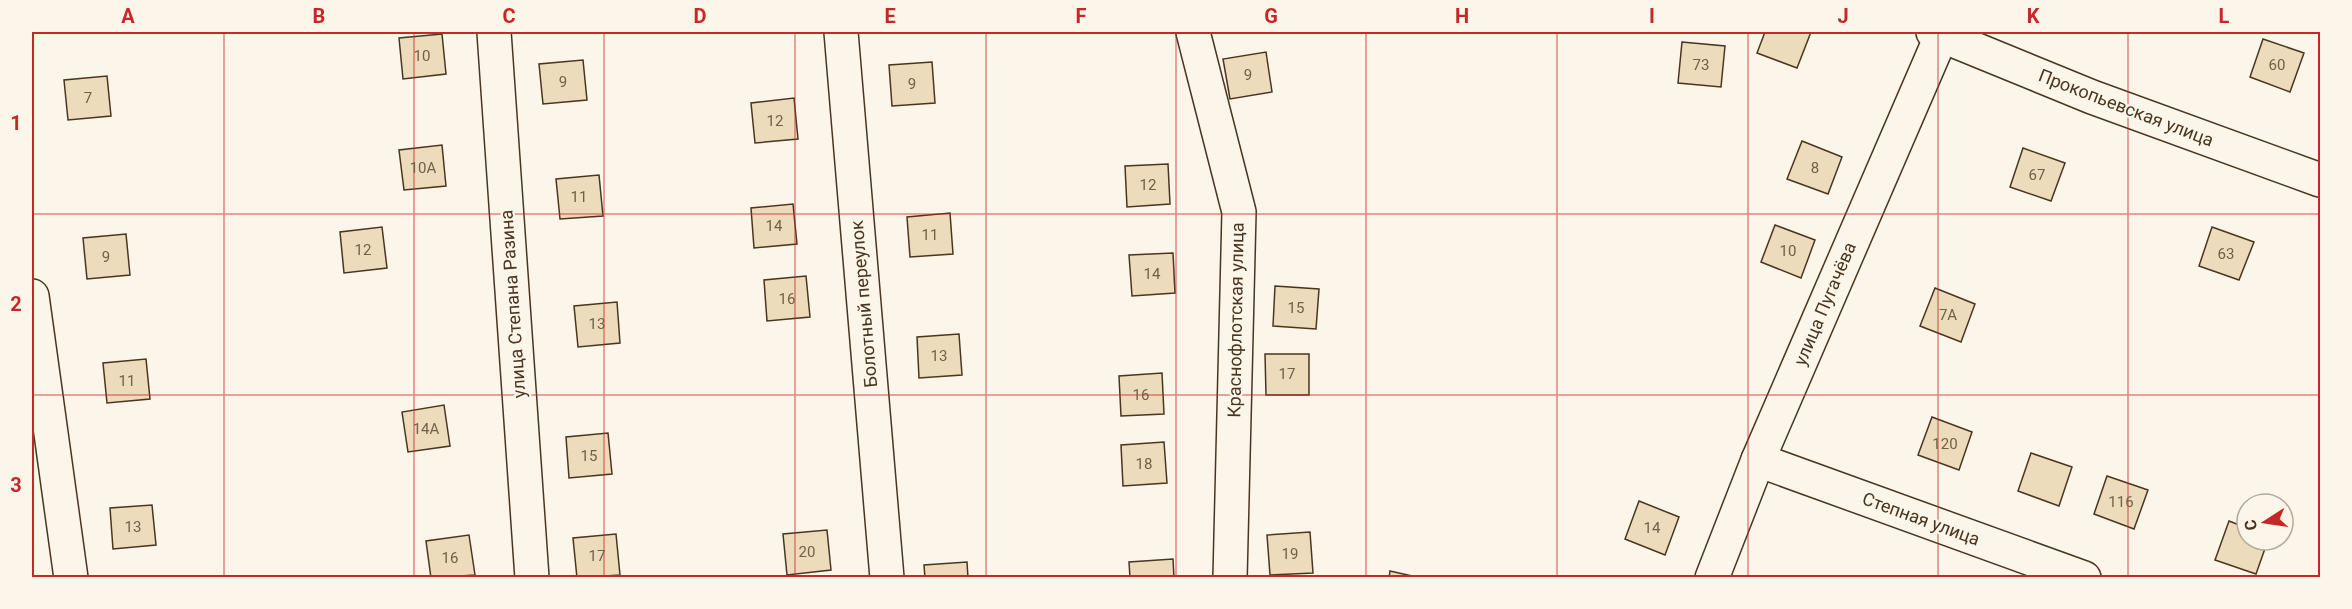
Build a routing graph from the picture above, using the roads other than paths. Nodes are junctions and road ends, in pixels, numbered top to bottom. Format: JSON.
{"nodes":[{"id":1,"x":494,"y":32,"type":"edge"},
{"id":2,"x":841,"y":32,"type":"edge"},
{"id":3,"x":1193,"y":32,"type":"edge"},
{"id":4,"x":1939,"y":33,"type":"edge"},
{"id":5,"x":2320,"y":180,"type":"edge"},
{"id":6,"x":32,"y":296,"type":"edge"},
{"id":7,"x":1758,"y":460,"type":"junction"},
{"id":8,"x":70,"y":578,"type":"edge"},
{"id":9,"x":532,"y":578,"type":"edge"},
{"id":10,"x":887,"y":578,"type":"edge"},
{"id":11,"x":1230,"y":578,"type":"edge"},
{"id":12,"x":1712,"y":578,"type":"edge"},
{"id":13,"x":2084,"y":578,"type":"edge"}],
"edges":[{"from":1,"to":9,"type":"street","name":"улица Степана Разина"},
{"from":2,"to":10,"type":"street","name":"Болотный переулок"},
{"from":3,"to":11,"type":"street","name":"Краснофлотская улица"},
{"from":4,"to":5,"type":"street","name":"Прокопьевская улица"},
{"from":4,"to":7,"type":"street","name":"улица Пугачёва"},
{"from":6,"to":8,"type":"street"},
{"from":7,"to":12,"type":"street","name":"улица Пугачёва"},
{"from":7,"to":13,"type":"street","name":"Степная улица"}]}
